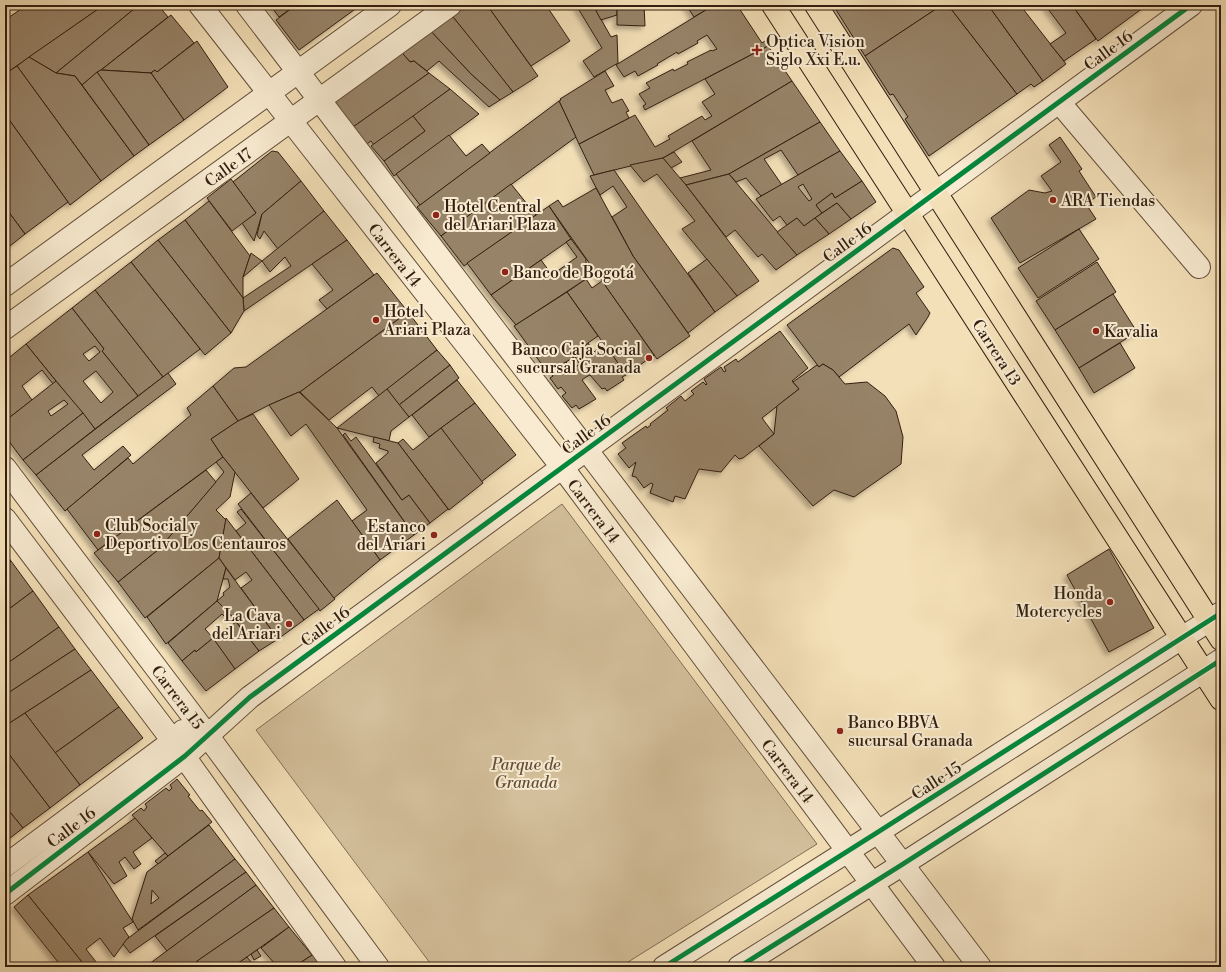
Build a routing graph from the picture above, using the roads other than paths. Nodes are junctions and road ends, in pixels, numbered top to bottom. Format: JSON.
{"nodes":[{"id":1,"x":200,"y":5,"type":"edge"},
{"id":2,"x":247,"y":5,"type":"edge"},
{"id":3,"x":390,"y":5,"type":"edge"},
{"id":4,"x":450,"y":5,"type":"edge"},
{"id":5,"x":773,"y":5,"type":"edge"},
{"id":6,"x":816,"y":5,"type":"edge"},
{"id":7,"x":1191,"y":5,"type":"edge"},
{"id":8,"x":298,"y":72,"type":"junction"},
{"id":9,"x":268,"y":94,"type":"junction"},
{"id":10,"x":320,"y":100,"type":"junction"},
{"id":11,"x":1059,"y":102,"type":"junction"},
{"id":12,"x":290,"y":122,"type":"junction"},
{"id":13,"x":935,"y":193,"type":"junction"},
{"id":14,"x":907,"y":213,"type":"junction"},
{"id":15,"x":1199,"y":267,"type":"dead end"},
{"id":16,"x":5,"y":285,"type":"edge"},
{"id":17,"x":5,"y":328,"type":"edge"},
{"id":18,"x":586,"y":449,"type":"junction"},
{"id":19,"x":562,"y":467,"type":"junction"},
{"id":20,"x":5,"y":468,"type":"edge"},
{"id":21,"x":5,"y":518,"type":"edge"},
{"id":22,"x":1215,"y":616,"type":"edge"},
{"id":23,"x":1182,"y":638,"type":"junction"},
{"id":24,"x":1221,"y":638,"type":"edge"},
{"id":25,"x":1212,"y":666,"type":"edge"},
{"id":26,"x":1221,"y":699,"type":"edge"},
{"id":27,"x":201,"y":727,"type":"junction"},
{"id":28,"x":179,"y":749,"type":"junction"},
{"id":29,"x":878,"y":832,"type":"junction"},
{"id":30,"x":848,"y":852,"type":"junction"},
{"id":31,"x":903,"y":864,"type":"junction"},
{"id":32,"x":5,"y":866,"type":"edge"},
{"id":33,"x":872,"y":884,"type":"junction"},
{"id":34,"x":5,"y":893,"type":"edge"},
{"id":35,"x":336,"y":967,"type":"edge"},
{"id":36,"x":378,"y":967,"type":"edge"},
{"id":37,"x":664,"y":967,"type":"edge"},
{"id":38,"x":739,"y":967,"type":"edge"},
{"id":39,"x":934,"y":967,"type":"edge"},
{"id":40,"x":980,"y":967,"type":"edge"}],
"edges":[{"from":1,"to":9,"type":"street","name":"Carrera 14"},
{"from":2,"to":8,"type":"street","name":"Carrera 14"},
{"from":3,"to":8,"type":"street"},
{"from":4,"to":10,"type":"street","name":"Calle 17"},
{"from":5,"to":14,"type":"main road","name":"Carrera 13"},
{"from":6,"to":13,"type":"main road"},
{"from":7,"to":11,"type":"street","name":"Calle 16"},
{"from":8,"to":9,"type":"street"},
{"from":8,"to":10,"type":"street","name":"Carrera 14"},
{"from":9,"to":12,"type":"street","name":"Carrera 14"},
{"from":9,"to":16,"type":"street"},
{"from":10,"to":12,"type":"street","name":"Calle 17"},
{"from":10,"to":18,"type":"street","name":"Carrera 14"},
{"from":11,"to":13,"type":"street","name":"Calle 16"},
{"from":11,"to":15,"type":"street"},
{"from":12,"to":17,"type":"street","name":"Calle 17"},
{"from":12,"to":19,"type":"street","name":"Carrera 14"},
{"from":13,"to":14,"type":"street","name":"Calle 16"},
{"from":13,"to":22,"type":"main road"},
{"from":14,"to":18,"type":"street","name":"Calle 16"},
{"from":14,"to":23,"type":"main road","name":"Carrera 13"},
{"from":18,"to":19,"type":"street","name":"Calle 16"},
{"from":18,"to":29,"type":"street","name":"Carrera 14"},
{"from":19,"to":27,"type":"street","name":"Calle 16"},
{"from":19,"to":30,"type":"street","name":"Carrera 14"},
{"from":20,"to":27,"type":"street","name":"Carrera 15"},
{"from":21,"to":28,"type":"street","name":"Carrera 15"},
{"from":22,"to":23,"type":"street","name":"Calle 15"},
{"from":22,"to":24,"type":"main road"},
{"from":23,"to":25,"type":"main road","name":"Carrera 13"},
{"from":23,"to":29,"type":"street","name":"Calle 15"},
{"from":25,"to":26,"type":"main road","name":"Carrera 13"},
{"from":25,"to":31,"type":"street"},
{"from":27,"to":28,"type":"street","name":"Calle 16"},
{"from":27,"to":36,"type":"street","name":"Carrera 15"},
{"from":28,"to":32,"type":"street","name":"Calle 16"},
{"from":28,"to":34,"type":"street","name":"Calle 16"},
{"from":28,"to":35,"type":"street","name":"Carrera 15"},
{"from":29,"to":30,"type":"street","name":"Calle 15"},
{"from":29,"to":31,"type":"street","name":"Carrera 14"},
{"from":30,"to":33,"type":"street","name":"Carrera 14"},
{"from":30,"to":37,"type":"street","name":"Calle 15"},
{"from":31,"to":33,"type":"street"},
{"from":31,"to":40,"type":"street","name":"Carrera 14"},
{"from":33,"to":38,"type":"street"},
{"from":33,"to":39,"type":"street","name":"Carrera 14"}]}
